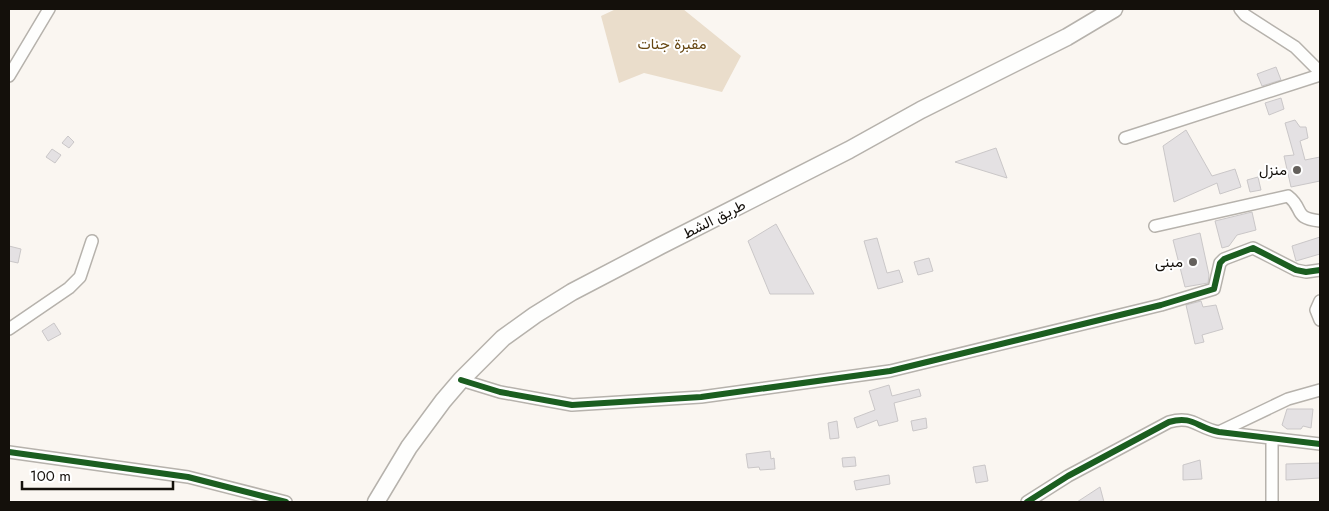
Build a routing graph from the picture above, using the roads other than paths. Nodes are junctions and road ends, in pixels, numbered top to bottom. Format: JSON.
{"nodes":[{"id":1,"x":49,"y":9,"type":"edge"},
{"id":2,"x":1114,"y":9,"type":"edge"},
{"id":3,"x":1240,"y":9,"type":"edge"},
{"id":4,"x":1320,"y":74,"type":"edge"},
{"id":5,"x":9,"y":76,"type":"edge"},
{"id":6,"x":1126,"y":138,"type":"dead end"},
{"id":7,"x":1320,"y":221,"type":"edge"},
{"id":8,"x":1155,"y":226,"type":"dead end"},
{"id":9,"x":92,"y":241,"type":"dead end"},
{"id":10,"x":1320,"y":270,"type":"edge"},
{"id":11,"x":1320,"y":301,"type":"edge"},
{"id":12,"x":1320,"y":320,"type":"edge"},
{"id":13,"x":9,"y":329,"type":"edge"},
{"id":14,"x":461,"y":380,"type":"junction"},
{"id":15,"x":1320,"y":390,"type":"edge"},
{"id":16,"x":1219,"y":432,"type":"junction"},
{"id":17,"x":1272,"y":438,"type":"junction"},
{"id":18,"x":1320,"y":444,"type":"edge"},
{"id":19,"x":9,"y":452,"type":"edge"},
{"id":20,"x":379,"y":500,"type":"edge"},
{"id":21,"x":286,"y":502,"type":"edge"},
{"id":22,"x":1027,"y":502,"type":"edge"},
{"id":23,"x":1272,"y":502,"type":"edge"}],
"edges":[{"from":1,"to":5,"type":"street"},
{"from":2,"to":14,"type":"main road","name":"طريق الشط"},
{"from":3,"to":4,"type":"street"},
{"from":4,"to":6,"type":"street"},
{"from":7,"to":8,"type":"street"},
{"from":9,"to":13,"type":"street"},
{"from":10,"to":14,"type":"street"},
{"from":11,"to":12,"type":"street"},
{"from":14,"to":20,"type":"main road","name":"طريق الشط"},
{"from":15,"to":16,"type":"street"},
{"from":16,"to":17,"type":"street"},
{"from":16,"to":22,"type":"street"},
{"from":17,"to":18,"type":"street"},
{"from":17,"to":23,"type":"street"},
{"from":19,"to":21,"type":"street"}]}
